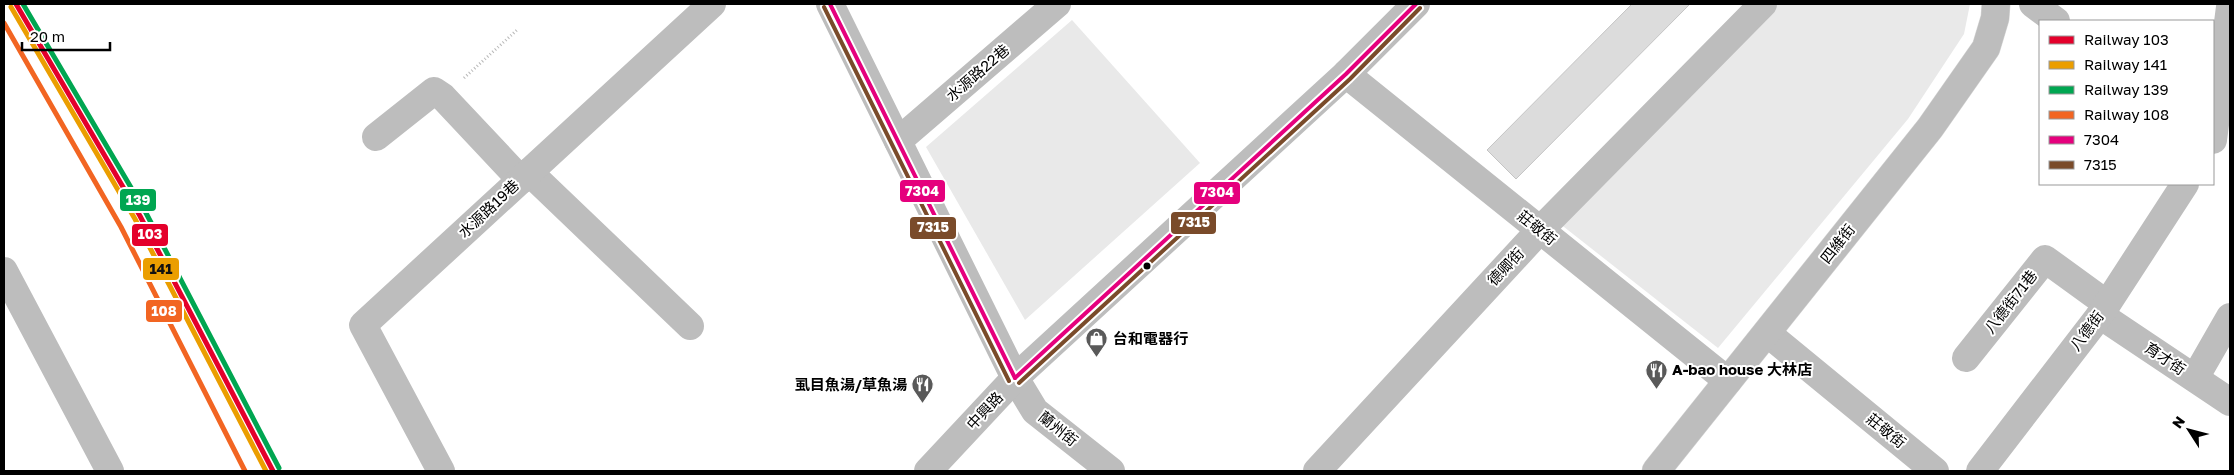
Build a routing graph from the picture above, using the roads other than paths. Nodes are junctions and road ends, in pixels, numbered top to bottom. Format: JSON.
{"nodes":[{"id":1,"x":712,"y":4,"type":"edge"},
{"id":2,"x":830,"y":4,"type":"edge"},
{"id":3,"x":1057,"y":4,"type":"edge"},
{"id":4,"x":1416,"y":4,"type":"edge"},
{"id":5,"x":1763,"y":4,"type":"edge"},
{"id":6,"x":1996,"y":4,"type":"edge"},
{"id":7,"x":2033,"y":4,"type":"edge"},
{"id":8,"x":2230,"y":7,"type":"edge"},
{"id":9,"x":2055,"y":20,"type":"edge"},
{"id":10,"x":1346,"y":74,"type":"junction"},
{"id":11,"x":2214,"y":131,"type":"edge"},
{"id":12,"x":376,"y":137,"type":"dead end"},
{"id":13,"x":2214,"y":140,"type":"edge"},
{"id":14,"x":898,"y":141,"type":"junction"},
{"id":15,"x":2230,"y":148,"type":"edge"},
{"id":16,"x":525,"y":176,"type":"junction"},
{"id":17,"x":2184,"y":185,"type":"edge"},
{"id":18,"x":1540,"y":230,"type":"junction"},
{"id":19,"x":4,"y":271,"type":"edge"},
{"id":20,"x":2103,"y":310,"type":"junction"},
{"id":21,"x":2230,"y":317,"type":"edge"},
{"id":22,"x":690,"y":326,"type":"dead end"},
{"id":23,"x":1767,"y":334,"type":"junction"},
{"id":24,"x":1966,"y":358,"type":"dead end"},
{"id":25,"x":1015,"y":378,"type":"junction"},
{"id":26,"x":2195,"y":378,"type":"junction"},
{"id":27,"x":1728,"y":381,"type":"junction"},
{"id":28,"x":2230,"y":402,"type":"edge"},
{"id":29,"x":110,"y":471,"type":"edge"},
{"id":30,"x":441,"y":471,"type":"edge"},
{"id":31,"x":928,"y":471,"type":"edge"},
{"id":32,"x":1111,"y":471,"type":"edge"},
{"id":33,"x":1317,"y":471,"type":"edge"},
{"id":34,"x":1656,"y":471,"type":"edge"},
{"id":35,"x":1935,"y":471,"type":"edge"},
{"id":36,"x":1980,"y":471,"type":"edge"}],
"edges":[{"from":1,"to":16,"type":"street","name":"水源路19巷"},
{"from":2,"to":14,"type":"street","name":"蘭州街"},
{"from":3,"to":14,"type":"street","name":"水源路22巷"},
{"from":4,"to":10,"type":"street","name":"中興路"},
{"from":5,"to":18,"type":"street","name":"德卿街"},
{"from":6,"to":23,"type":"street","name":"四維街"},
{"from":7,"to":9,"type":"street"},
{"from":8,"to":11,"type":"street"},
{"from":10,"to":18,"type":"street","name":"莊敬街"},
{"from":10,"to":25,"type":"street","name":"中興路"},
{"from":12,"to":16,"type":"street"},
{"from":13,"to":15,"type":"street"},
{"from":14,"to":25,"type":"street","name":"蘭州街"},
{"from":16,"to":22,"type":"street"},
{"from":16,"to":30,"type":"street","name":"水源路19巷"},
{"from":17,"to":20,"type":"street","name":"八德街"},
{"from":18,"to":27,"type":"street","name":"莊敬街"},
{"from":18,"to":33,"type":"street","name":"德卿街"},
{"from":19,"to":29,"type":"street"},
{"from":20,"to":24,"type":"street","name":"八德街71巷"},
{"from":20,"to":26,"type":"street","name":"育才街"},
{"from":20,"to":36,"type":"street","name":"八德街"},
{"from":21,"to":26,"type":"street"},
{"from":23,"to":27,"type":"street","name":"四維街"},
{"from":23,"to":35,"type":"street","name":"莊敬街"},
{"from":25,"to":31,"type":"street","name":"中興路"},
{"from":25,"to":32,"type":"street","name":"蘭州街"},
{"from":26,"to":28,"type":"street","name":"育才街"},
{"from":27,"to":34,"type":"street","name":"四維街"}]}
